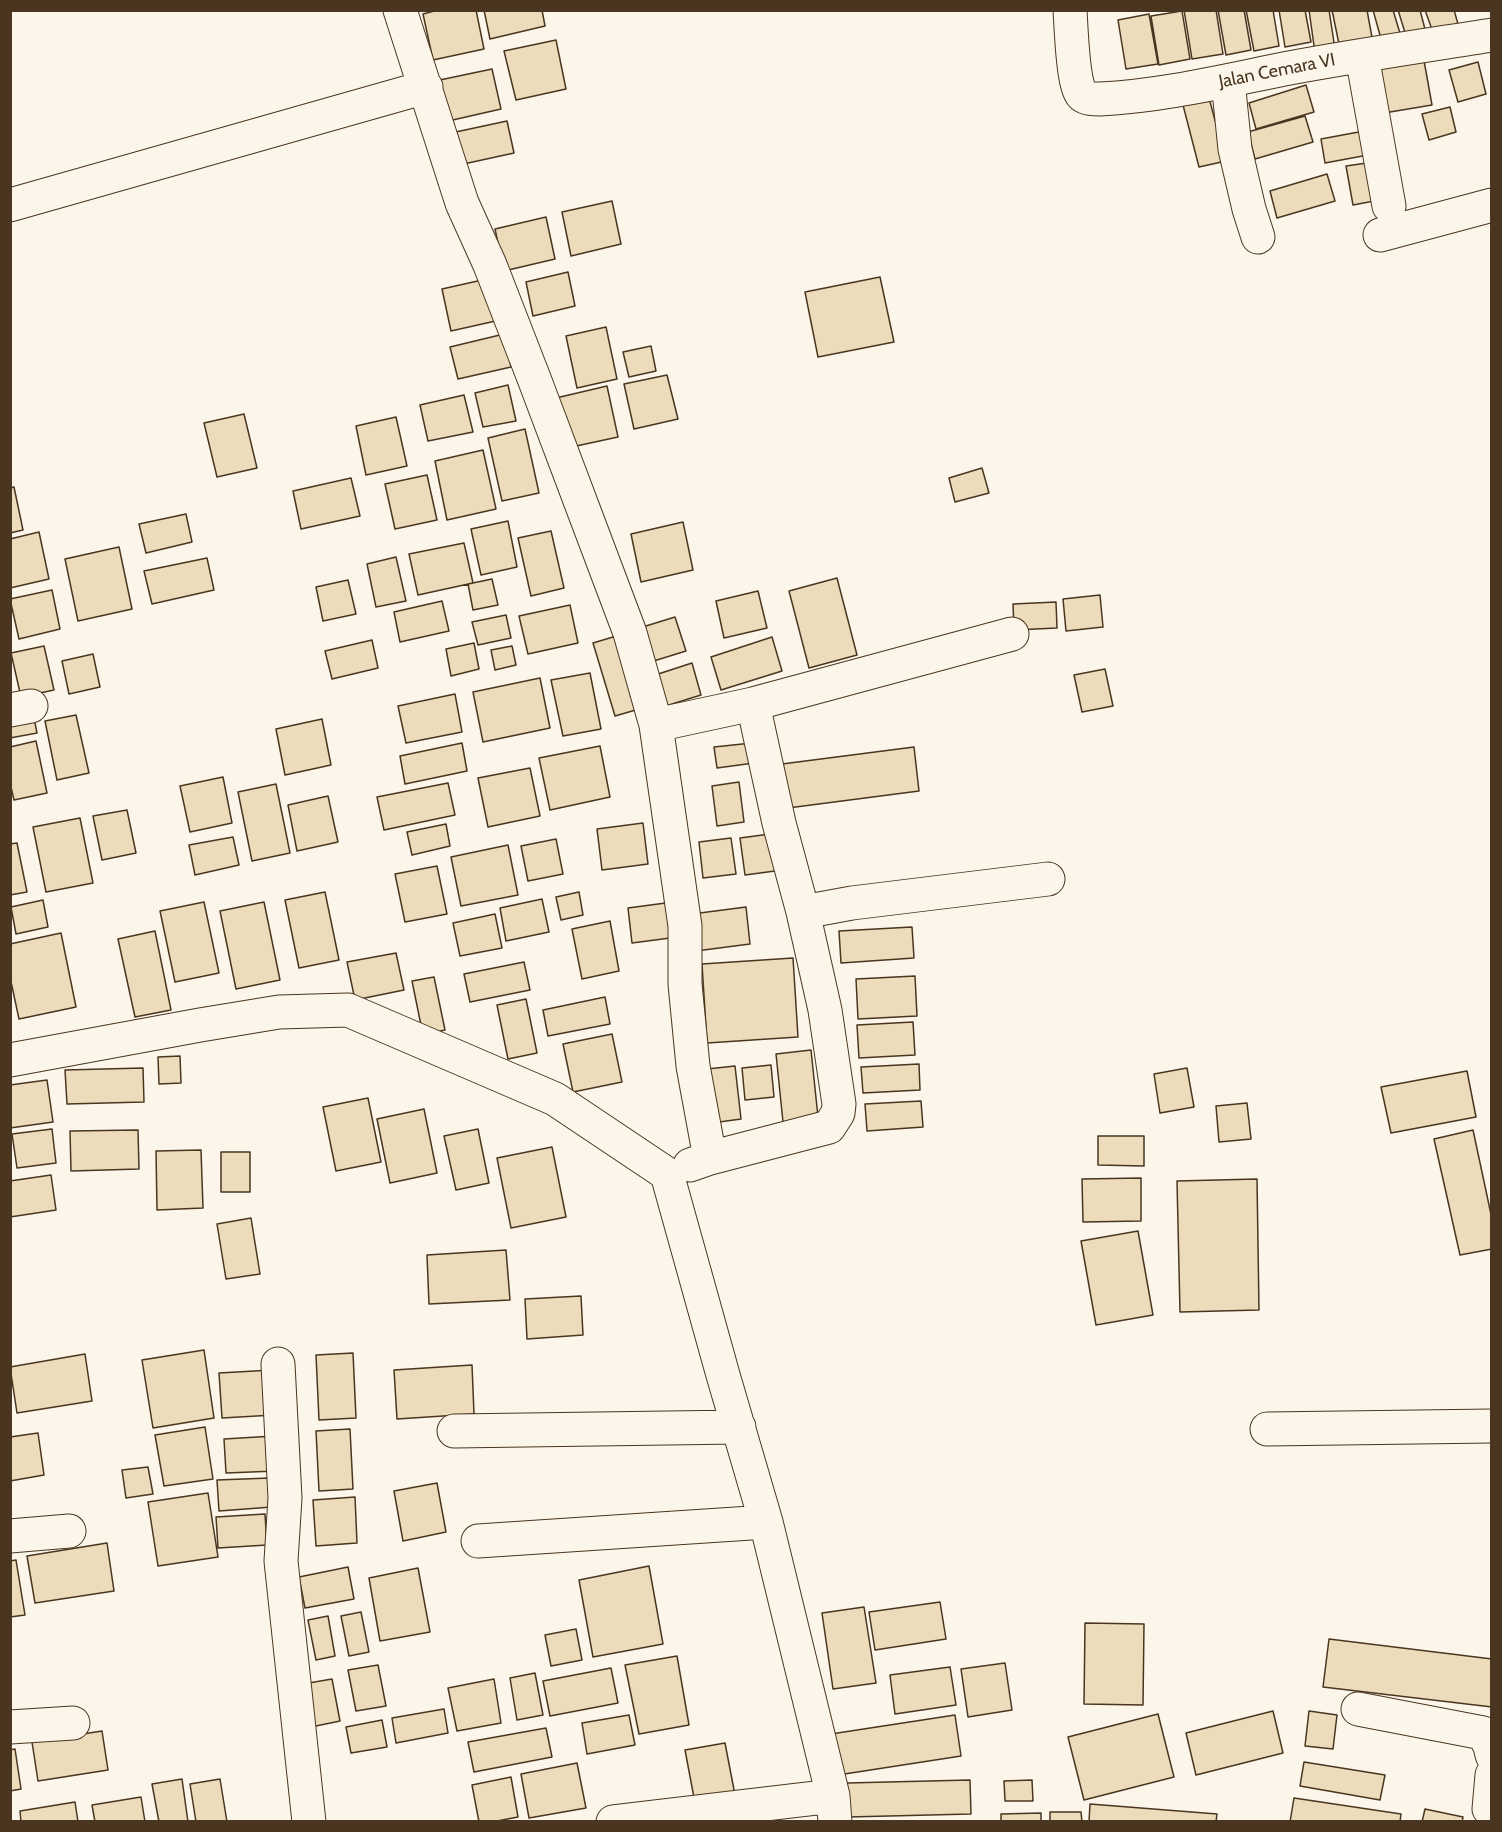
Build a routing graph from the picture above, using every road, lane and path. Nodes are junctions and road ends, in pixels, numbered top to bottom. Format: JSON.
{"nodes":[{"id":1,"x":400,"y":10,"type":"edge"},
{"id":2,"x":1070,"y":10,"type":"edge"},
{"id":3,"x":1491,"y":35,"type":"edge"},
{"id":4,"x":1362,"y":56,"type":"junction"},
{"id":5,"x":1228,"y":81,"type":"junction"},
{"id":6,"x":426,"y":87,"type":"junction"},
{"id":7,"x":10,"y":205,"type":"edge"},
{"id":8,"x":1491,"y":205,"type":"edge"},
{"id":9,"x":1258,"y":237,"type":"dead end"},
{"id":10,"x":1012,"y":634,"type":"dead end"},
{"id":11,"x":753,"y":704,"type":"junction"},
{"id":12,"x":656,"y":725,"type":"junction"},
{"id":13,"x":1048,"y":879,"type":"dead end"},
{"id":14,"x":803,"y":912,"type":"junction"},
{"id":15,"x":10,"y":1060,"type":"edge"},
{"id":16,"x":710,"y":1158,"type":"junction"},
{"id":17,"x":667,"y":1174,"type":"junction"},
{"id":18,"x":278,"y":1364,"type":"dead end"},
{"id":19,"x":1491,"y":1426,"type":"edge"},
{"id":20,"x":739,"y":1427,"type":"junction"},
{"id":21,"x":1267,"y":1429,"type":"dead end"},
{"id":22,"x":454,"y":1431,"type":"dead end"},
{"id":23,"x":766,"y":1522,"type":"junction"},
{"id":24,"x":69,"y":1531,"type":"dead end"},
{"id":25,"x":10,"y":1536,"type":"edge"},
{"id":26,"x":478,"y":1541,"type":"dead end"},
{"id":27,"x":1358,"y":1709,"type":"dead end"},
{"id":28,"x":73,"y":1723,"type":"dead end"},
{"id":29,"x":10,"y":1727,"type":"edge"},
{"id":30,"x":1491,"y":1755,"type":"edge"},
{"id":31,"x":1491,"y":1775,"type":"edge"},
{"id":32,"x":834,"y":1809,"type":"edge"},
{"id":33,"x":1489,"y":1813,"type":"edge"},
{"id":34,"x":309,"y":1821,"type":"edge"},
{"id":35,"x":613,"y":1821,"type":"edge"}],
"edges":[{"from":1,"to":6,"type":"street"},
{"from":2,"to":5,"type":"street","name":"Jalan Cemara VI"},
{"from":3,"to":4,"type":"street","name":"Jalan Cemara VI"},
{"from":4,"to":5,"type":"street","name":"Jalan Cemara VI"},
{"from":4,"to":8,"type":"street"},
{"from":5,"to":9,"type":"street"},
{"from":6,"to":7,"type":"street"},
{"from":6,"to":12,"type":"street"},
{"from":10,"to":11,"type":"street"},
{"from":11,"to":12,"type":"street"},
{"from":11,"to":14,"type":"street"},
{"from":12,"to":16,"type":"street"},
{"from":13,"to":14,"type":"street"},
{"from":14,"to":16,"type":"street"},
{"from":15,"to":17,"type":"street"},
{"from":16,"to":17,"type":"street"},
{"from":17,"to":20,"type":"street"},
{"from":18,"to":34,"type":"street"},
{"from":19,"to":21,"type":"street"},
{"from":20,"to":22,"type":"street"},
{"from":20,"to":23,"type":"street"},
{"from":23,"to":26,"type":"street"},
{"from":23,"to":32,"type":"street"},
{"from":24,"to":25,"type":"street"},
{"from":27,"to":30,"type":"street"},
{"from":28,"to":29,"type":"street"},
{"from":31,"to":33,"type":"street"},
{"from":32,"to":35,"type":"street"}]}
